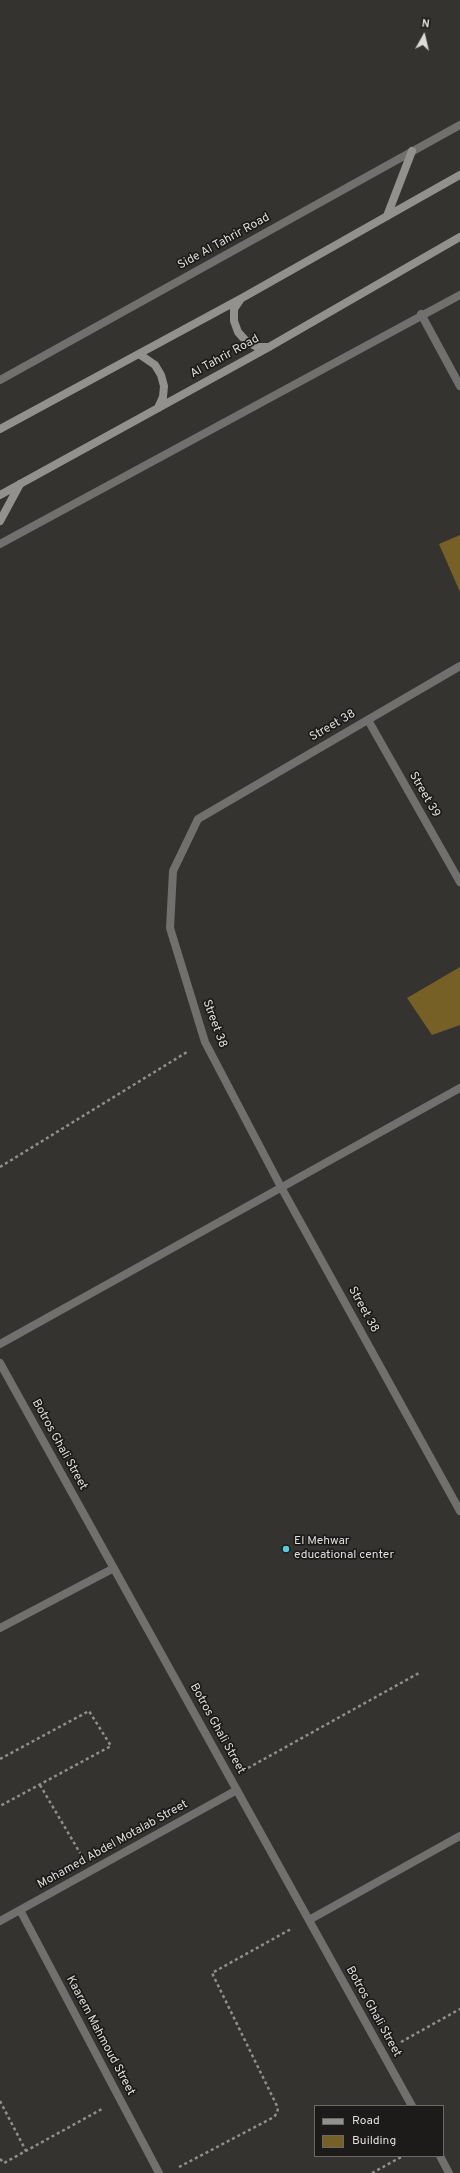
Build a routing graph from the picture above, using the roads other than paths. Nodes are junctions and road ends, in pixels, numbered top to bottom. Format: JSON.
{"nodes":[{"id":1,"x":460,"y":125,"type":"edge"},
{"id":2,"x":412,"y":151,"type":"junction"},
{"id":3,"x":460,"y":175,"type":"edge"},
{"id":4,"x":387,"y":216,"type":"junction"},
{"id":5,"x":460,"y":237,"type":"edge"},
{"id":6,"x":460,"y":295,"type":"edge"},
{"id":7,"x":242,"y":298,"type":"junction"},
{"id":8,"x":421,"y":314,"type":"junction"},
{"id":9,"x":269,"y":347,"type":"junction"},
{"id":10,"x":139,"y":354,"type":"junction"},
{"id":11,"x":0,"y":380,"type":"edge"},
{"id":12,"x":460,"y":386,"type":"edge"},
{"id":13,"x":158,"y":408,"type":"junction"},
{"id":14,"x":0,"y":429,"type":"edge"},
{"id":15,"x":20,"y":484,"type":"junction"},
{"id":16,"x":0,"y":495,"type":"edge"},
{"id":17,"x":0,"y":520,"type":"edge"},
{"id":18,"x":0,"y":544,"type":"edge"},
{"id":19,"x":460,"y":666,"type":"edge"},
{"id":20,"x":368,"y":720,"type":"junction"},
{"id":21,"x":460,"y":882,"type":"edge"},
{"id":22,"x":460,"y":1088,"type":"edge"},
{"id":23,"x":281,"y":1187,"type":"junction"},
{"id":24,"x":0,"y":1344,"type":"edge"},
{"id":25,"x":0,"y":1363,"type":"edge"},
{"id":26,"x":460,"y":1511,"type":"edge"},
{"id":27,"x":114,"y":1568,"type":"junction"},
{"id":28,"x":0,"y":1628,"type":"edge"},
{"id":29,"x":237,"y":1790,"type":"junction"},
{"id":30,"x":460,"y":1836,"type":"edge"},
{"id":31,"x":20,"y":1910,"type":"junction"},
{"id":32,"x":309,"y":1920,"type":"junction"},
{"id":33,"x":0,"y":1921,"type":"edge"},
{"id":34,"x":411,"y":2105,"type":"edge"},
{"id":35,"x":441,"y":2157,"type":"edge"},
{"id":36,"x":159,"y":2173,"type":"edge"},
{"id":37,"x":449,"y":2173,"type":"edge"}],
"edges":[{"from":1,"to":2,"type":"street","name":"Side Al Tahrir Road"},
{"from":2,"to":4,"type":"street"},
{"from":2,"to":11,"type":"street","name":"Side Al Tahrir Road"},
{"from":3,"to":4,"type":"street"},
{"from":4,"to":7,"type":"street"},
{"from":5,"to":9,"type":"street","name":"Al Tahrir Road"},
{"from":6,"to":8,"type":"street"},
{"from":7,"to":9,"type":"street"},
{"from":7,"to":10,"type":"street"},
{"from":8,"to":12,"type":"street"},
{"from":8,"to":18,"type":"street"},
{"from":9,"to":13,"type":"street","name":"Al Tahrir Road"},
{"from":10,"to":13,"type":"street"},
{"from":10,"to":14,"type":"street"},
{"from":13,"to":15,"type":"street","name":"Al Tahrir Road"},
{"from":15,"to":16,"type":"street","name":"Al Tahrir Road"},
{"from":15,"to":17,"type":"street"},
{"from":19,"to":20,"type":"street","name":"Street 38"},
{"from":20,"to":21,"type":"street","name":"Street 39"},
{"from":20,"to":23,"type":"street","name":"Street 38"},
{"from":22,"to":23,"type":"street"},
{"from":23,"to":24,"type":"street"},
{"from":23,"to":26,"type":"street","name":"Street 38"},
{"from":25,"to":27,"type":"street","name":"Botros Ghali Street"},
{"from":27,"to":28,"type":"street"},
{"from":27,"to":29,"type":"street","name":"Botros Ghali Street"},
{"from":29,"to":31,"type":"street","name":"Mohamed Abdel Motalab Street"},
{"from":29,"to":32,"type":"street","name":"Botros Ghali Street"},
{"from":30,"to":32,"type":"street"},
{"from":31,"to":33,"type":"street","name":"Mohamed Abdel Motalab Street"},
{"from":31,"to":36,"type":"street","name":"Kaarem Mahmoud Street"},
{"from":32,"to":34,"type":"street","name":"Botros Ghali Street"},
{"from":35,"to":37,"type":"street"}]}
